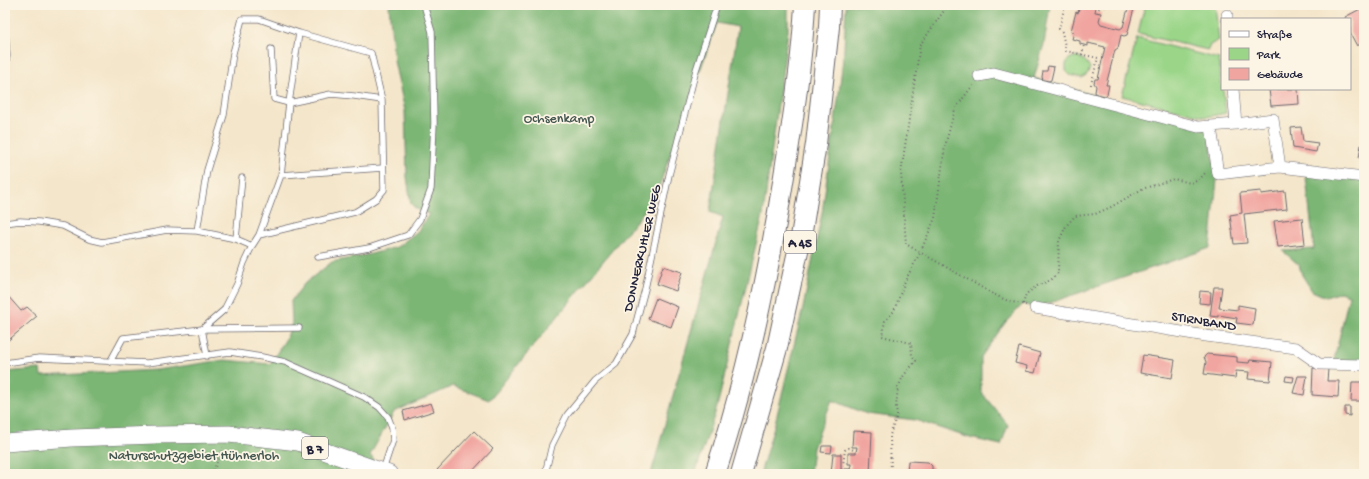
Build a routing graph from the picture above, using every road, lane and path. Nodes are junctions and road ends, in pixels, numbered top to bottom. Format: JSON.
{"nodes":[{"id":1,"x":424,"y":5,"type":"edge"},
{"id":2,"x":717,"y":5,"type":"edge"},
{"id":3,"x":805,"y":5,"type":"edge"},
{"id":4,"x":830,"y":5,"type":"edge"},
{"id":5,"x":948,"y":5,"type":"edge"},
{"id":6,"x":1065,"y":5,"type":"edge"},
{"id":7,"x":1100,"y":5,"type":"edge"},
{"id":8,"x":1106,"y":7,"type":"dead end"},
{"id":9,"x":1098,"y":12,"type":"dead end"},
{"id":10,"x":5,"y":30,"type":"edge"},
{"id":11,"x":299,"y":33,"type":"junction"},
{"id":12,"x":1084,"y":45,"type":"dead end"},
{"id":13,"x":271,"y":49,"type":"dead end"},
{"id":14,"x":1082,"y":54,"type":"junction"},
{"id":15,"x":5,"y":65,"type":"edge"},
{"id":16,"x":979,"y":76,"type":"joint"},
{"id":17,"x":1233,"y":90,"type":"edge"},
{"id":18,"x":1089,"y":99,"type":"junction"},
{"id":19,"x":382,"y":100,"type":"junction"},
{"id":20,"x":289,"y":103,"type":"junction"},
{"id":21,"x":1236,"y":124,"type":"junction"},
{"id":22,"x":1210,"y":127,"type":"junction"},
{"id":23,"x":1280,"y":167,"type":"junction"},
{"id":24,"x":383,"y":168,"type":"junction"},
{"id":25,"x":1218,"y":174,"type":"junction"},
{"id":26,"x":281,"y":175,"type":"junction"},
{"id":27,"x":1364,"y":177,"type":"edge"},
{"id":28,"x":242,"y":178,"type":"dead end"},
{"id":29,"x":5,"y":223,"type":"edge"},
{"id":30,"x":197,"y":230,"type":"junction"},
{"id":31,"x":259,"y":235,"type":"junction"},
{"id":32,"x":236,"y":239,"type":"junction"},
{"id":33,"x":252,"y":246,"type":"junction"},
{"id":34,"x":920,"y":253,"type":"junction"},
{"id":35,"x":318,"y":257,"type":"dead end"},
{"id":36,"x":1023,"y":304,"type":"junction"},
{"id":37,"x":1032,"y":307,"type":"joint"},
{"id":38,"x":300,"y":328,"type":"dead end"},
{"id":39,"x":202,"y":329,"type":"junction"},
{"id":40,"x":207,"y":356,"type":"junction"},
{"id":41,"x":110,"y":362,"type":"junction"},
{"id":42,"x":5,"y":363,"type":"edge"},
{"id":43,"x":1364,"y":365,"type":"edge"},
{"id":44,"x":229,"y":434,"type":"junction"},
{"id":45,"x":5,"y":443,"type":"edge"},
{"id":46,"x":856,"y":451,"type":"dead end"},
{"id":47,"x":384,"y":473,"type":"edge"},
{"id":48,"x":212,"y":474,"type":"edge"},
{"id":49,"x":545,"y":474,"type":"edge"},
{"id":50,"x":715,"y":474,"type":"edge"},
{"id":51,"x":741,"y":474,"type":"edge"},
{"id":52,"x":842,"y":474,"type":"edge"},
{"id":53,"x":891,"y":474,"type":"edge"}],
"edges":[{"from":1,"to":35,"type":"lane"},
{"from":2,"to":49,"type":"lane","name":"DONNERKUHLER WEG"},
{"from":3,"to":50,"type":"highway","number":"A 45"},
{"from":4,"to":51,"type":"highway","number":"A 45"},
{"from":5,"to":34,"type":"path"},
{"from":6,"to":14,"type":"path"},
{"from":7,"to":8,"type":"path"},
{"from":7,"to":9,"type":"path"},
{"from":10,"to":15,"type":"lane"},
{"from":11,"to":19,"type":"lane"},
{"from":11,"to":20,"type":"lane"},
{"from":11,"to":30,"type":"lane"},
{"from":12,"to":14,"type":"path"},
{"from":13,"to":20,"type":"lane"},
{"from":14,"to":18,"type":"path"},
{"from":16,"to":18,"type":"street"},
{"from":16,"to":34,"type":"path"},
{"from":17,"to":21,"type":"street"},
{"from":18,"to":22,"type":"street"},
{"from":19,"to":20,"type":"lane"},
{"from":19,"to":24,"type":"lane"},
{"from":20,"to":26,"type":"lane"},
{"from":21,"to":22,"type":"street"},
{"from":21,"to":23,"type":"street"},
{"from":22,"to":25,"type":"street"},
{"from":23,"to":25,"type":"street"},
{"from":23,"to":27,"type":"street"},
{"from":24,"to":26,"type":"lane"},
{"from":24,"to":31,"type":"lane"},
{"from":25,"to":36,"type":"path"},
{"from":26,"to":31,"type":"lane"},
{"from":28,"to":32,"type":"lane"},
{"from":29,"to":30,"type":"lane"},
{"from":30,"to":32,"type":"lane"},
{"from":31,"to":33,"type":"lane"},
{"from":32,"to":33,"type":"lane"},
{"from":33,"to":39,"type":"lane"},
{"from":34,"to":36,"type":"path"},
{"from":34,"to":53,"type":"path"},
{"from":36,"to":37,"type":"path"},
{"from":37,"to":43,"type":"street","name":"STIRNBAND"},
{"from":38,"to":39,"type":"lane"},
{"from":39,"to":40,"type":"lane"},
{"from":39,"to":41,"type":"lane"},
{"from":40,"to":41,"type":"lane"},
{"from":40,"to":47,"type":"lane"},
{"from":41,"to":42,"type":"lane"},
{"from":44,"to":45,"type":"main road","number":"B 7"},
{"from":44,"to":47,"type":"main road","number":"B 7"},
{"from":44,"to":48,"type":"path"},
{"from":46,"to":52,"type":"path"}]}
